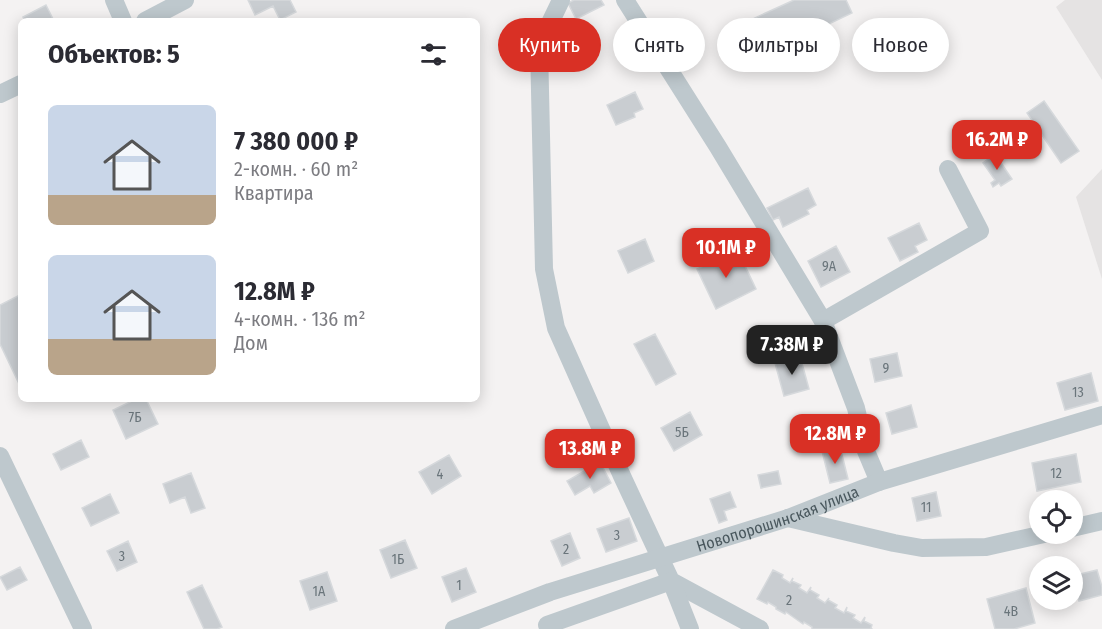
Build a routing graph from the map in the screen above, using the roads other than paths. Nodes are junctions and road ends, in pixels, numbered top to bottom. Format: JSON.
{"nodes":[{"id":1,"x":114,"y":0,"type":"edge"},
{"id":2,"x":185,"y":0,"type":"edge"},
{"id":3,"x":561,"y":0,"type":"edge"},
{"id":4,"x":625,"y":0,"type":"edge"},
{"id":5,"x":122,"y":18,"type":"edge"},
{"id":6,"x":151,"y":18,"type":"edge"},
{"id":7,"x":18,"y":85,"type":"edge"},
{"id":8,"x":0,"y":94,"type":"edge"},
{"id":9,"x":948,"y":169,"type":"dead end"},
{"id":10,"x":823,"y":321,"type":"junction"},
{"id":11,"x":1102,"y":415,"type":"edge"},
{"id":12,"x":0,"y":456,"type":"edge"},
{"id":13,"x":879,"y":482,"type":"junction"},
{"id":14,"x":788,"y":518,"type":"junction"},
{"id":15,"x":1102,"y":521,"type":"edge"},
{"id":16,"x":1083,"y":525,"type":"edge"},
{"id":17,"x":1029,"y":537,"type":"edge"},
{"id":18,"x":659,"y":557,"type":"junction"},
{"id":19,"x":671,"y":581,"type":"junction"},
{"id":20,"x":83,"y":629,"type":"edge"},
{"id":21,"x":454,"y":629,"type":"edge"},
{"id":22,"x":549,"y":629,"type":"edge"},
{"id":23,"x":690,"y":629,"type":"edge"},
{"id":24,"x":760,"y":629,"type":"edge"}],
"edges":[{"from":1,"to":5,"type":"street"},
{"from":2,"to":6,"type":"street"},
{"from":3,"to":18,"type":"street"},
{"from":4,"to":10,"type":"street"},
{"from":7,"to":8,"type":"street"},
{"from":9,"to":10,"type":"street"},
{"from":10,"to":13,"type":"street"},
{"from":11,"to":13,"type":"street","name":"Новопорошинская улица"},
{"from":12,"to":20,"type":"street"},
{"from":13,"to":14,"type":"street","name":"Новопорошинская улица"},
{"from":14,"to":17,"type":"street"},
{"from":14,"to":18,"type":"street","name":"Новопорошинская улица"},
{"from":15,"to":16,"type":"street"},
{"from":18,"to":19,"type":"street"},
{"from":18,"to":21,"type":"street","name":"Новопорошинская улица"},
{"from":19,"to":22,"type":"street"},
{"from":19,"to":23,"type":"street"},
{"from":19,"to":24,"type":"street"}]}
